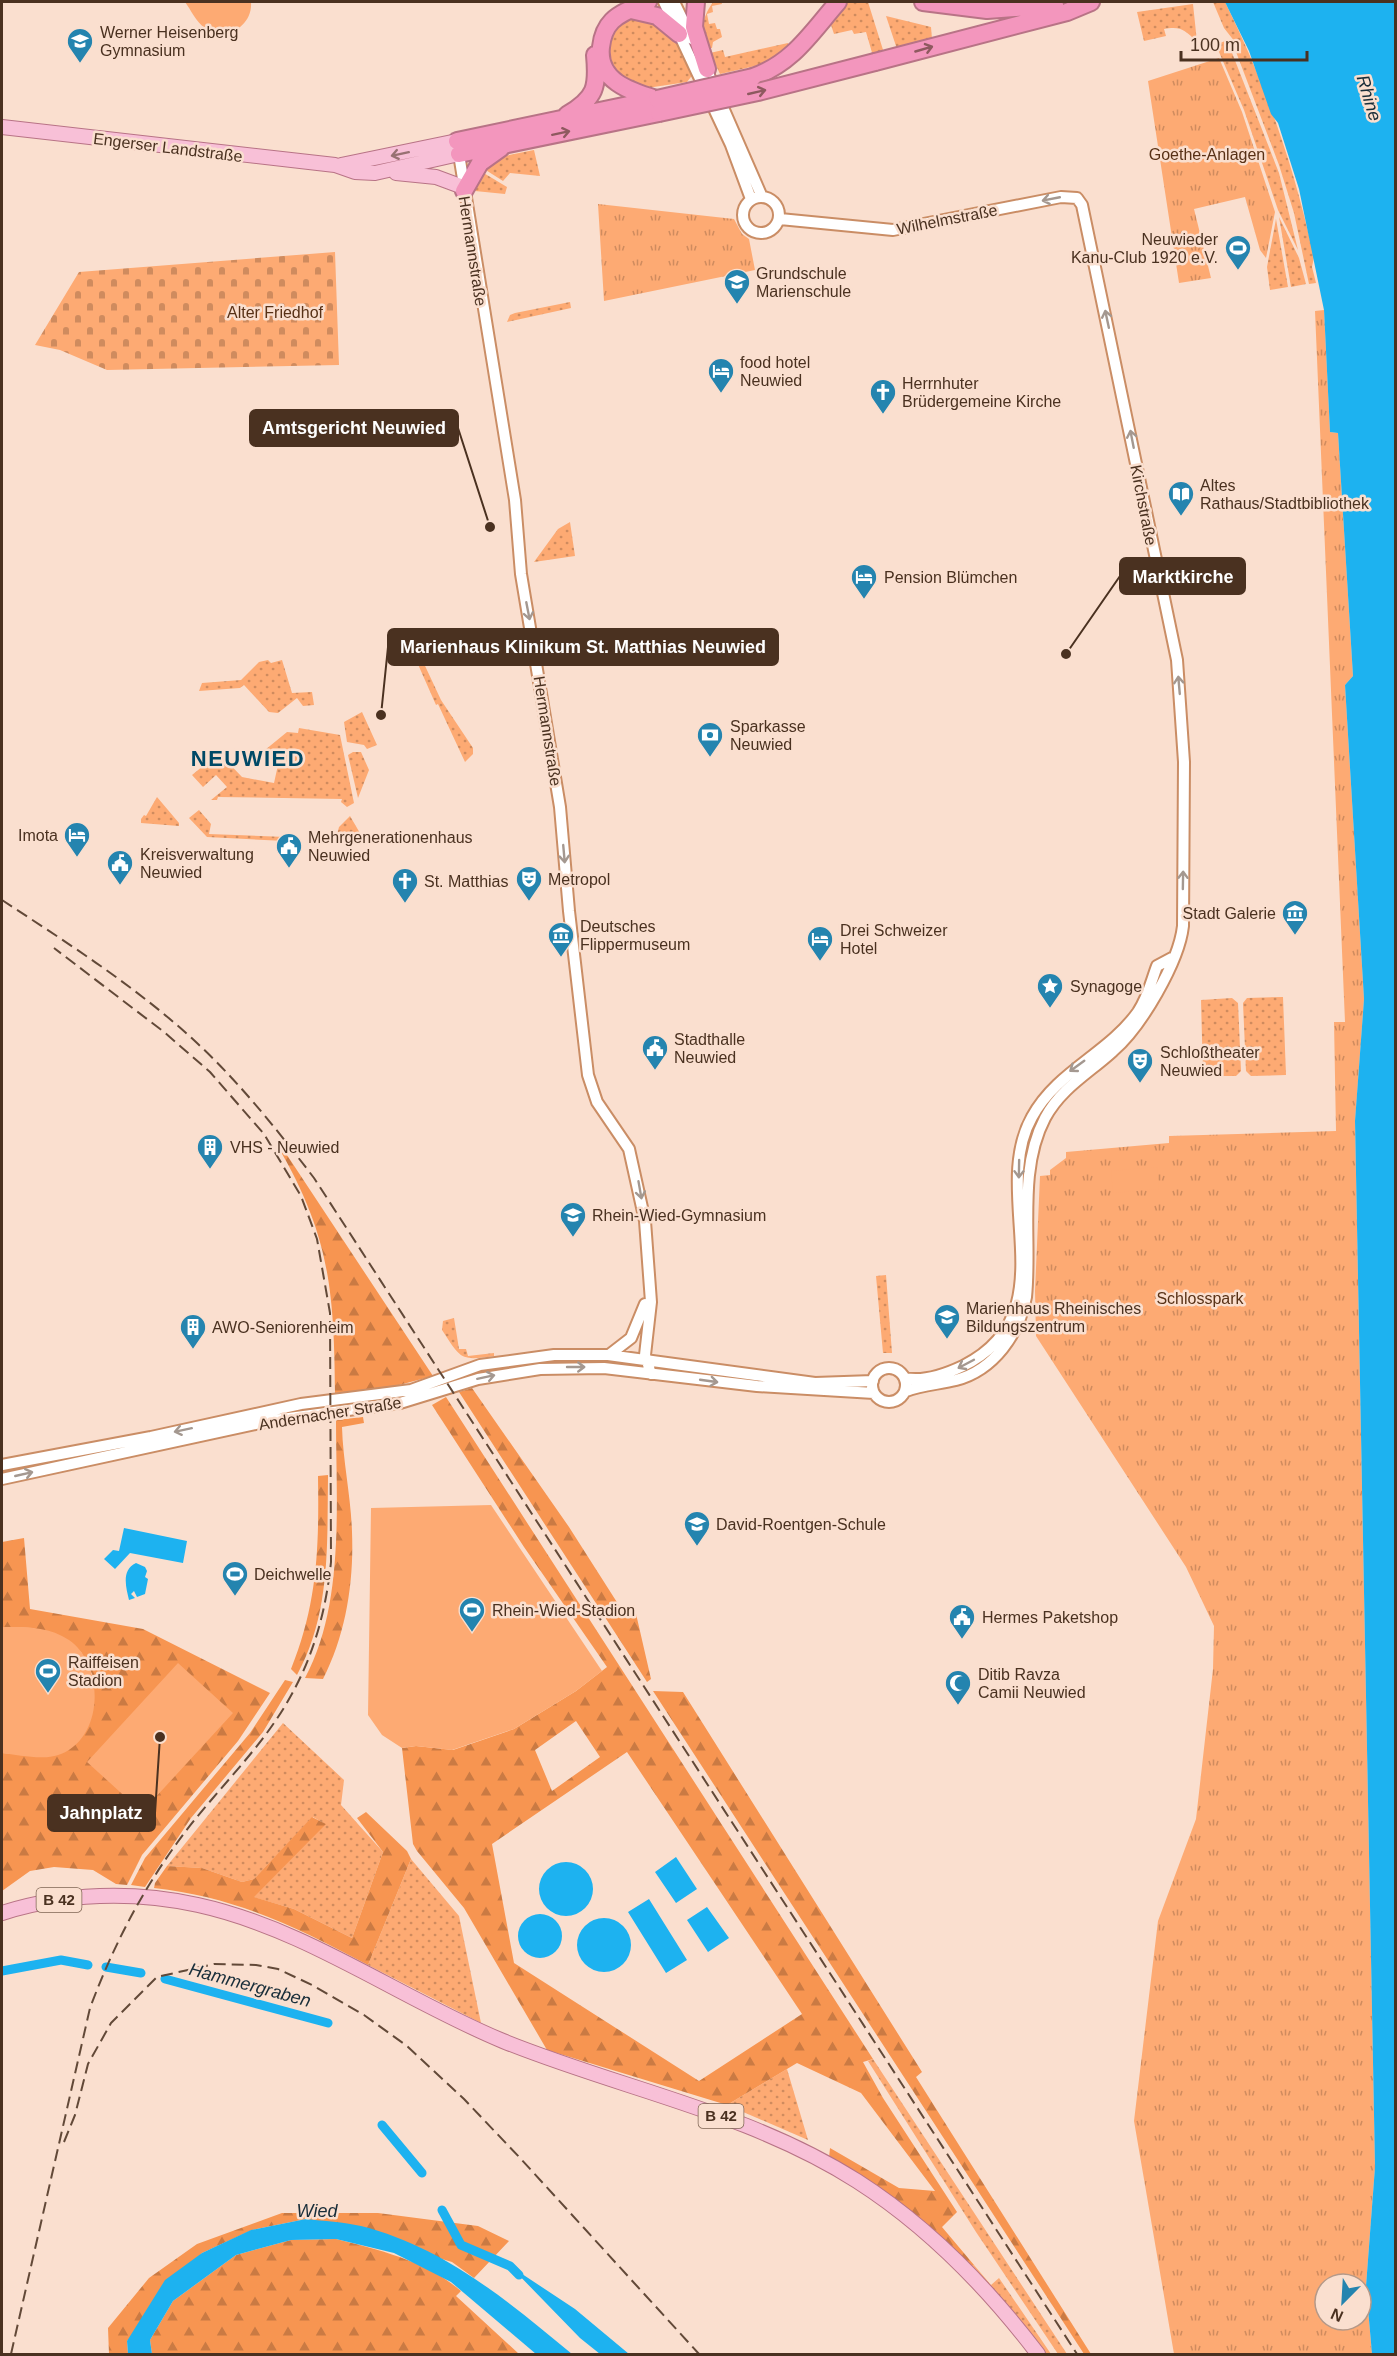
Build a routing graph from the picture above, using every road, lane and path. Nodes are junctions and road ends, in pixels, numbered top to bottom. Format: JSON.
{"nodes":[{"id":1,"x":648,"y":2,"type":"edge"},
{"id":2,"x":664,"y":2,"type":"edge"},
{"id":3,"x":674,"y":2,"type":"edge"},
{"id":4,"x":838,"y":2,"type":"edge"},
{"id":5,"x":923,"y":2,"type":"edge"},
{"id":6,"x":1082,"y":2,"type":"edge"},
{"id":7,"x":1092,"y":2,"type":"edge"},
{"id":8,"x":629,"y":6,"type":"edge"},
{"id":9,"x":694,"y":9,"type":"edge"},
{"id":10,"x":679,"y":34,"type":"junction"},
{"id":11,"x":707,"y":69,"type":"junction"},
{"id":12,"x":658,"y":106,"type":"junction"},
{"id":13,"x":720,"y":109,"type":"junction"},
{"id":14,"x":559,"y":121,"type":"junction"},
{"id":15,"x":2,"y":127,"type":"edge"},
{"id":16,"x":507,"y":144,"type":"junction"},
{"id":17,"x":458,"y":148,"type":"junction"},
{"id":18,"x":335,"y":165,"type":"junction"},
{"id":19,"x":386,"y":171,"type":"junction"},
{"id":20,"x":464,"y":189,"type":"junction"},
{"id":21,"x":757,"y":198,"type":"junction"},
{"id":22,"x":1077,"y":198,"type":"joint"},
{"id":23,"x":780,"y":219,"type":"junction"},
{"id":24,"x":1172,"y":958,"type":"junction"},
{"id":25,"x":650,"y":1283,"type":"junction"},
{"id":26,"x":608,"y":1355,"type":"junction"},
{"id":27,"x":646,"y":1359,"type":"junction"},
{"id":28,"x":651,"y":1374,"type":"junction"},
{"id":29,"x":906,"y":1378,"type":"junction"},
{"id":30,"x":873,"y":1381,"type":"junction"},
{"id":31,"x":906,"y":1391,"type":"junction"},
{"id":32,"x":874,"y":1393,"type":"junction"},
{"id":33,"x":2,"y":1465,"type":"edge"},
{"id":34,"x":2,"y":1479,"type":"edge"},
{"id":35,"x":2,"y":1913,"type":"edge"},
{"id":36,"x":1038,"y":2355,"type":"edge"}],
"edges":[{"from":1,"to":8,"type":"highway"},
{"from":2,"to":10,"type":"street"},
{"from":3,"to":11,"type":"street"},
{"from":4,"to":12,"type":"highway","bridge":true},
{"from":5,"to":6,"type":"highway"},
{"from":12,"to":7,"type":"highway","one_way":true,"bridge":true},
{"from":8,"to":10,"type":"highway"},
{"from":8,"to":12,"type":"highway"},
{"from":8,"to":14,"type":"highway"},
{"from":9,"to":11,"type":"highway"},
{"from":10,"to":13,"type":"street"},
{"from":11,"to":13,"type":"street"},
{"from":12,"to":14,"type":"highway"},
{"from":16,"to":12,"type":"highway","one_way":true},
{"from":13,"to":21,"type":"street"},
{"from":14,"to":17,"type":"highway"},
{"from":15,"to":18,"type":"main road","name":"Engerser Landstraße"},
{"from":16,"to":17,"type":"highway"},
{"from":16,"to":20,"type":"highway"},
{"from":17,"to":18,"type":"main road","name":"Engerser Landstraße","one_way":true},
{"from":17,"to":19,"type":"main road","name":"Engerser Landstraße"},
{"from":17,"to":20,"type":"street","name":"Hermannstraße"},
{"from":18,"to":19,"type":"main road","name":"Engerser Landstraße"},
{"from":19,"to":20,"type":"main road"},
{"from":20,"to":25,"type":"street","name":"Hermannstraße","one_way":true},
{"from":21,"to":23,"type":"street"},
{"from":21,"to":23,"type":"street"},
{"from":22,"to":23,"type":"street","name":"Wilhelmstraße","one_way":true},
{"from":24,"to":22,"type":"street","name":"Kirchstraße","one_way":true},
{"from":24,"to":29,"type":"street","one_way":true},
{"from":24,"to":31,"type":"street"},
{"from":25,"to":26,"type":"street"},
{"from":25,"to":27,"type":"street"},
{"from":26,"to":27,"type":"street","name":"Andernacher Straße"},
{"from":26,"to":33,"type":"street","name":"Andernacher Straße","one_way":true},
{"from":27,"to":28,"type":"street"},
{"from":27,"to":30,"type":"street","name":"Andernacher Straße"},
{"from":28,"to":32,"type":"street","name":"Andernacher Straße","one_way":true},
{"from":34,"to":28,"type":"street","name":"Andernacher Straße","one_way":true},
{"from":29,"to":30,"type":"street"},
{"from":29,"to":31,"type":"street"},
{"from":30,"to":32,"type":"street"},
{"from":31,"to":32,"type":"street"},
{"from":35,"to":36,"type":"main road","number":"B 42"}]}
